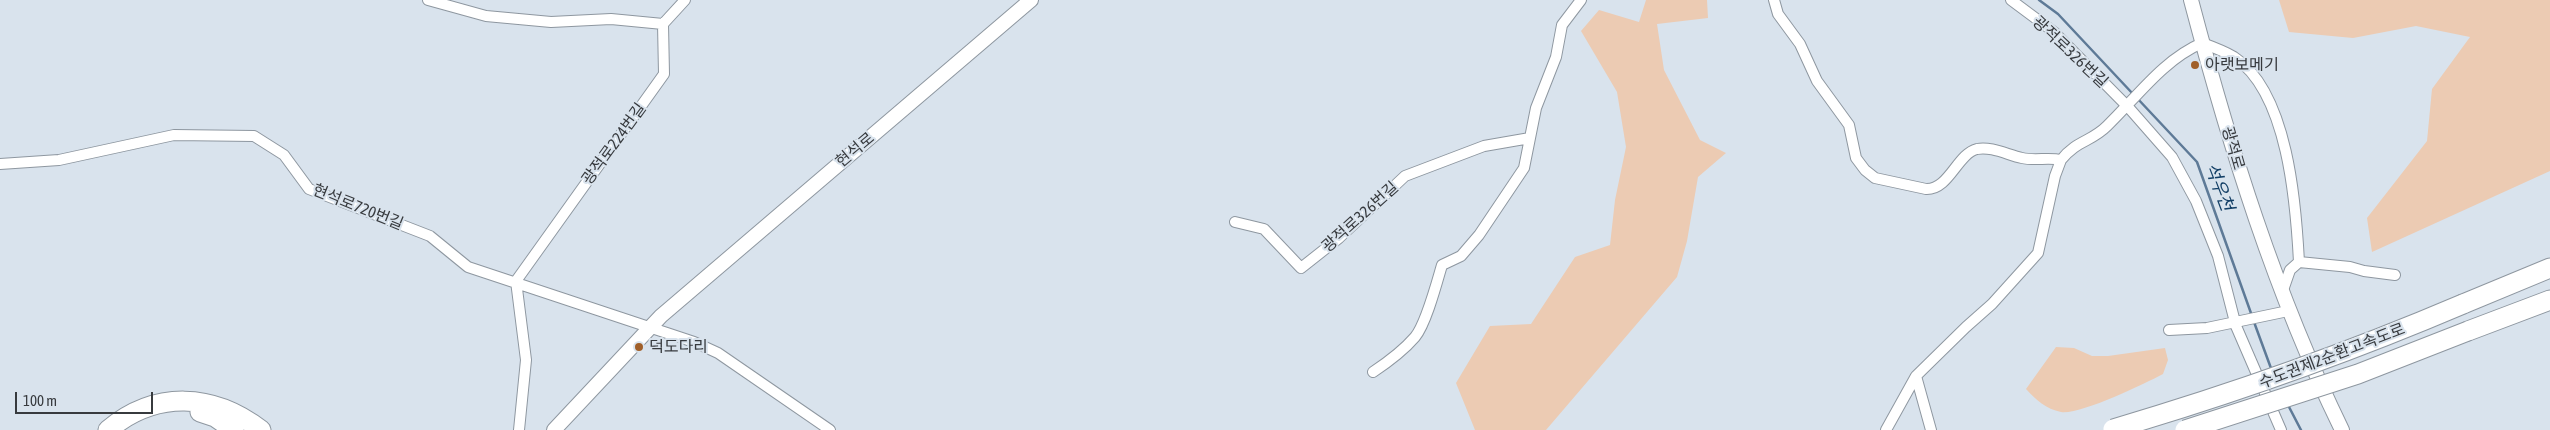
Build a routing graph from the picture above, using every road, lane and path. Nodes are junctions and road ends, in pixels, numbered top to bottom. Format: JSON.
{"nodes":[{"id":1,"x":428,"y":0,"type":"edge"},
{"id":2,"x":685,"y":0,"type":"edge"},
{"id":3,"x":1031,"y":0,"type":"edge"},
{"id":4,"x":1581,"y":0,"type":"edge"},
{"id":5,"x":1774,"y":0,"type":"edge"},
{"id":6,"x":2011,"y":0,"type":"edge"},
{"id":7,"x":2191,"y":0,"type":"edge"},
{"id":8,"x":663,"y":24,"type":"junction"},
{"id":9,"x":2202,"y":43,"type":"junction"},
{"id":10,"x":2127,"y":106,"type":"junction"},
{"id":11,"x":1530,"y":138,"type":"junction"},
{"id":12,"x":2061,"y":160,"type":"junction"},
{"id":13,"x":0,"y":164,"type":"edge"},
{"id":14,"x":1235,"y":222,"type":"dead end"},
{"id":15,"x":2299,"y":262,"type":"junction"},
{"id":16,"x":2550,"y":268,"type":"edge"},
{"id":17,"x":2395,"y":275,"type":"dead end"},
{"id":18,"x":516,"y":282,"type":"junction"},
{"id":19,"x":2282,"y":293,"type":"junction"},
{"id":20,"x":2550,"y":300,"type":"edge"},
{"id":21,"x":2288,"y":311,"type":"junction"},
{"id":22,"x":2235,"y":322,"type":"junction"},
{"id":23,"x":648,"y":328,"type":"junction"},
{"id":24,"x":2169,"y":330,"type":"dead end"},
{"id":25,"x":1373,"y":372,"type":"dead end"},
{"id":26,"x":1916,"y":376,"type":"junction"},
{"id":27,"x":108,"y":430,"type":"edge"},
{"id":28,"x":123,"y":430,"type":"edge"},
{"id":29,"x":234,"y":430,"type":"edge"},
{"id":30,"x":261,"y":430,"type":"edge"},
{"id":31,"x":519,"y":430,"type":"edge"},
{"id":32,"x":554,"y":430,"type":"edge"},
{"id":33,"x":830,"y":430,"type":"edge"},
{"id":34,"x":1886,"y":430,"type":"edge"},
{"id":35,"x":1931,"y":430,"type":"edge"},
{"id":36,"x":2111,"y":430,"type":"edge"},
{"id":37,"x":2185,"y":430,"type":"edge"},
{"id":38,"x":2281,"y":430,"type":"edge"},
{"id":39,"x":2342,"y":430,"type":"edge"}],
"edges":[{"from":1,"to":8,"type":"street"},
{"from":2,"to":8,"type":"street"},
{"from":3,"to":23,"type":"street","name":"현석로"},
{"from":4,"to":11,"type":"street"},
{"from":5,"to":12,"type":"street"},
{"from":6,"to":10,"type":"street","name":"광적로326번길"},
{"from":7,"to":9,"type":"street","name":"광적로"},
{"from":8,"to":18,"type":"street","name":"광적로224번길"},
{"from":9,"to":10,"type":"street"},
{"from":9,"to":15,"type":"street"},
{"from":9,"to":19,"type":"street","name":"광적로"},
{"from":10,"to":12,"type":"street"},
{"from":10,"to":22,"type":"street","name":"광적로326번길"},
{"from":11,"to":14,"type":"street","name":"광적로326번길"},
{"from":11,"to":25,"type":"street"},
{"from":12,"to":26,"type":"street"},
{"from":13,"to":18,"type":"street","name":"현석로720번길"},
{"from":15,"to":17,"type":"street"},
{"from":15,"to":19,"type":"street"},
{"from":16,"to":36,"type":"highway","name":"수도권제2순환고속도로","bridge":true},
{"from":18,"to":23,"type":"street","name":"현석로720번길"},
{"from":18,"to":31,"type":"street"},
{"from":19,"to":21,"type":"street","name":"광적로"},
{"from":20,"to":37,"type":"highway","name":"수도권제2순환고속도로","bridge":true},
{"from":21,"to":22,"type":"street"},
{"from":21,"to":39,"type":"street","name":"광적로"},
{"from":22,"to":24,"type":"street"},
{"from":22,"to":38,"type":"street","name":"광적로326번길"},
{"from":23,"to":32,"type":"street"},
{"from":23,"to":33,"type":"street","name":"현석로720번길"},
{"from":26,"to":34,"type":"street"},
{"from":26,"to":35,"type":"street"},
{"from":27,"to":30,"type":"highway"},
{"from":28,"to":29,"type":"highway"}]}
